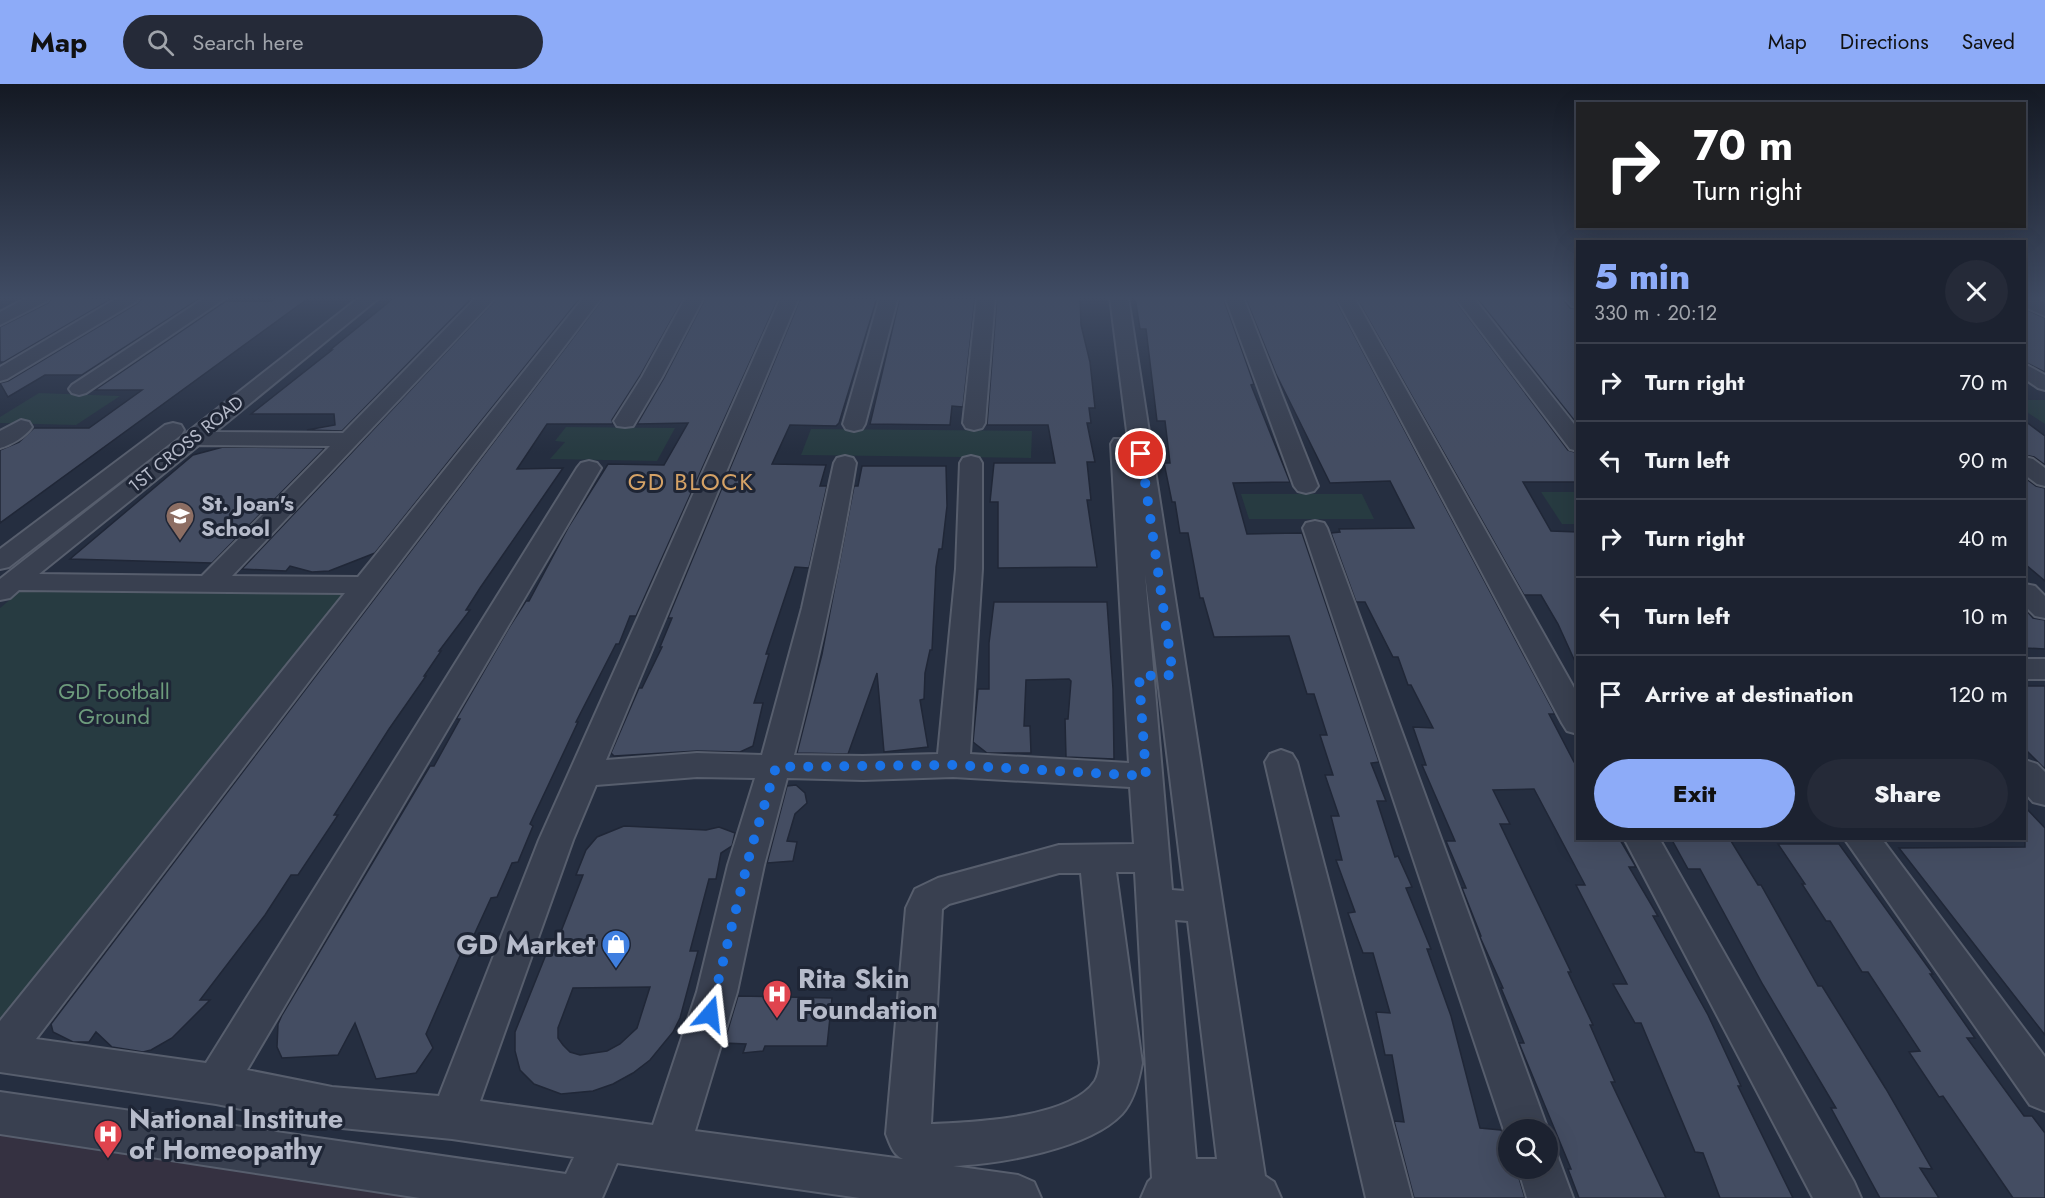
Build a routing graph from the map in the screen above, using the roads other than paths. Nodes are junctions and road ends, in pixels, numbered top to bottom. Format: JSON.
{"nodes":[{"id":1,"x":44,"y":349,"type":"edge"},
{"id":2,"x":140,"y":349,"type":"edge"},
{"id":3,"x":285,"y":349,"type":"edge"},
{"id":4,"x":299,"y":349,"type":"edge"},
{"id":5,"x":436,"y":349,"type":"edge"},
{"id":6,"x":553,"y":349,"type":"edge"},
{"id":7,"x":667,"y":349,"type":"edge"},
{"id":8,"x":768,"y":349,"type":"edge"},
{"id":9,"x":875,"y":349,"type":"edge"},
{"id":10,"x":981,"y":349,"type":"edge"},
{"id":11,"x":1119,"y":349,"type":"edge"},
{"id":12,"x":1254,"y":349,"type":"edge"},
{"id":13,"x":1373,"y":349,"type":"edge"},
{"id":14,"x":1504,"y":349,"type":"edge"},
{"id":15,"x":2026,"y":371,"type":"edge"},
{"id":16,"x":0,"y":375,"type":"edge"},
{"id":17,"x":2045,"y":384,"type":"edge"},
{"id":18,"x":80,"y":389,"type":"dead end"},
{"id":19,"x":211,"y":401,"type":"junction"},
{"id":20,"x":238,"y":402,"type":"junction"},
{"id":21,"x":625,"y":421,"type":"dead end"},
{"id":22,"x":974,"y":423,"type":"dead end"},
{"id":23,"x":854,"y":424,"type":"dead end"},
{"id":24,"x":21,"y":427,"type":"dead end"},
{"id":25,"x":1129,"y":431,"type":"junction"},
{"id":26,"x":193,"y":438,"type":"junction"},
{"id":27,"x":348,"y":440,"type":"junction"},
{"id":28,"x":0,"y":441,"type":"edge"},
{"id":29,"x":1576,"y":441,"type":"edge"},
{"id":30,"x":845,"y":463,"type":"dead end"},
{"id":31,"x":971,"y":463,"type":"dead end"},
{"id":32,"x":2026,"y":465,"type":"edge"},
{"id":33,"x":589,"y":468,"type":"dead end"},
{"id":34,"x":2045,"y":479,"type":"edge"},
{"id":35,"x":1306,"y":486,"type":"dead end"},
{"id":36,"x":70,"y":508,"type":"junction"},
{"id":37,"x":104,"y":510,"type":"junction"},
{"id":38,"x":1315,"y":528,"type":"dead end"},
{"id":39,"x":4,"y":579,"type":"edge"},
{"id":40,"x":209,"y":584,"type":"junction"},
{"id":41,"x":369,"y":585,"type":"junction"},
{"id":42,"x":2026,"y":593,"type":"edge"},
{"id":43,"x":2045,"y":610,"type":"edge"},
{"id":44,"x":2026,"y":669,"type":"edge"},
{"id":45,"x":2045,"y":669,"type":"edge"},
{"id":46,"x":1173,"y":675,"type":"junction"},
{"id":47,"x":1139,"y":676,"type":"junction"},
{"id":48,"x":1576,"y":719,"type":"edge"},
{"id":49,"x":1281,"y":762,"type":"dead end"},
{"id":50,"x":952,"y":765,"type":"junction"},
{"id":51,"x":776,"y":767,"type":"junction"},
{"id":52,"x":2026,"y":773,"type":"edge"},
{"id":53,"x":584,"y":774,"type":"junction"},
{"id":54,"x":1146,"y":776,"type":"junction"},
{"id":55,"x":2045,"y":793,"type":"edge"},
{"id":56,"x":1642,"y":840,"type":"edge"},
{"id":57,"x":1862,"y":840,"type":"edge"},
{"id":58,"x":1152,"y":858,"type":"junction"},
{"id":59,"x":1097,"y":859,"type":"junction"},
{"id":60,"x":1155,"y":905,"type":"junction"},
{"id":61,"x":1205,"y":906,"type":"junction"},
{"id":62,"x":0,"y":1053,"type":"edge"},
{"id":63,"x":216,"y":1084,"type":"junction"},
{"id":64,"x":2045,"y":1091,"type":"edge"},
{"id":65,"x":0,"y":1113,"type":"edge"},
{"id":66,"x":452,"y":1118,"type":"junction"},
{"id":67,"x":1522,"y":1119,"type":"edge"},
{"id":68,"x":605,"y":1139,"type":"junction"},
{"id":69,"x":668,"y":1148,"type":"junction"},
{"id":70,"x":1544,"y":1179,"type":"edge"},
{"id":71,"x":1170,"y":1194,"type":"edge"},
{"id":72,"x":1251,"y":1194,"type":"edge"},
{"id":73,"x":570,"y":1198,"type":"edge"},
{"id":74,"x":579,"y":1198,"type":"edge"},
{"id":75,"x":1018,"y":1198,"type":"edge"},
{"id":76,"x":1389,"y":1198,"type":"edge"},
{"id":77,"x":1550,"y":1198,"type":"edge"},
{"id":78,"x":1838,"y":1198,"type":"edge"}],
"edges":[{"from":1,"to":16,"type":"street"},
{"from":2,"to":18,"type":"street"},
{"from":3,"to":19,"type":"street","name":"1ST CROSS ROAD"},
{"from":4,"to":20,"type":"street","name":"1ST CROSS ROAD"},
{"from":5,"to":27,"type":"street"},
{"from":6,"to":41,"type":"street"},
{"from":7,"to":21,"type":"street"},
{"from":8,"to":53,"type":"street"},
{"from":9,"to":23,"type":"street"},
{"from":10,"to":22,"type":"street"},
{"from":11,"to":25,"type":"street"},
{"from":12,"to":35,"type":"street"},
{"from":13,"to":48,"type":"street"},
{"from":14,"to":29,"type":"street"},
{"from":15,"to":17,"type":"street"},
{"from":19,"to":20,"type":"street"},
{"from":19,"to":36,"type":"street","name":"1ST CROSS ROAD"},
{"from":20,"to":26,"type":"street","name":"1ST CROSS ROAD"},
{"from":24,"to":28,"type":"street"},
{"from":25,"to":46,"type":"street"},
{"from":25,"to":47,"type":"street"},
{"from":26,"to":27,"type":"street"},
{"from":26,"to":37,"type":"street","name":"1ST CROSS ROAD"},
{"from":27,"to":40,"type":"street"},
{"from":30,"to":51,"type":"street"},
{"from":31,"to":50,"type":"street"},
{"from":32,"to":34,"type":"street"},
{"from":33,"to":63,"type":"street"},
{"from":36,"to":37,"type":"street"},
{"from":36,"to":39,"type":"street","name":"1ST CROSS ROAD"},
{"from":37,"to":39,"type":"street","name":"1ST CROSS ROAD"},
{"from":38,"to":67,"type":"street"},
{"from":39,"to":40,"type":"street"},
{"from":40,"to":41,"type":"street"},
{"from":41,"to":62,"type":"street"},
{"from":42,"to":43,"type":"street"},
{"from":44,"to":45,"type":"street"},
{"from":46,"to":47,"type":"street"},
{"from":46,"to":61,"type":"street"},
{"from":47,"to":54,"type":"street"},
{"from":49,"to":76,"type":"street"},
{"from":50,"to":51,"type":"street"},
{"from":50,"to":54,"type":"street"},
{"from":51,"to":53,"type":"street"},
{"from":51,"to":69,"type":"street"},
{"from":52,"to":55,"type":"street"},
{"from":53,"to":66,"type":"street"},
{"from":54,"to":58,"type":"street"},
{"from":56,"to":78,"type":"street"},
{"from":57,"to":64,"type":"street"},
{"from":58,"to":59,"type":"street"},
{"from":58,"to":60,"type":"street"},
{"from":59,"to":59,"type":"street"},
{"from":60,"to":61,"type":"street"},
{"from":60,"to":71,"type":"street"},
{"from":61,"to":72,"type":"street"},
{"from":62,"to":63,"type":"street"},
{"from":63,"to":66,"type":"street"},
{"from":65,"to":73,"type":"street"},
{"from":66,"to":68,"type":"street"},
{"from":68,"to":69,"type":"street"},
{"from":68,"to":74,"type":"street"},
{"from":69,"to":75,"type":"street"},
{"from":70,"to":77,"type":"street"},
{"from":71,"to":72,"type":"street"}]}
